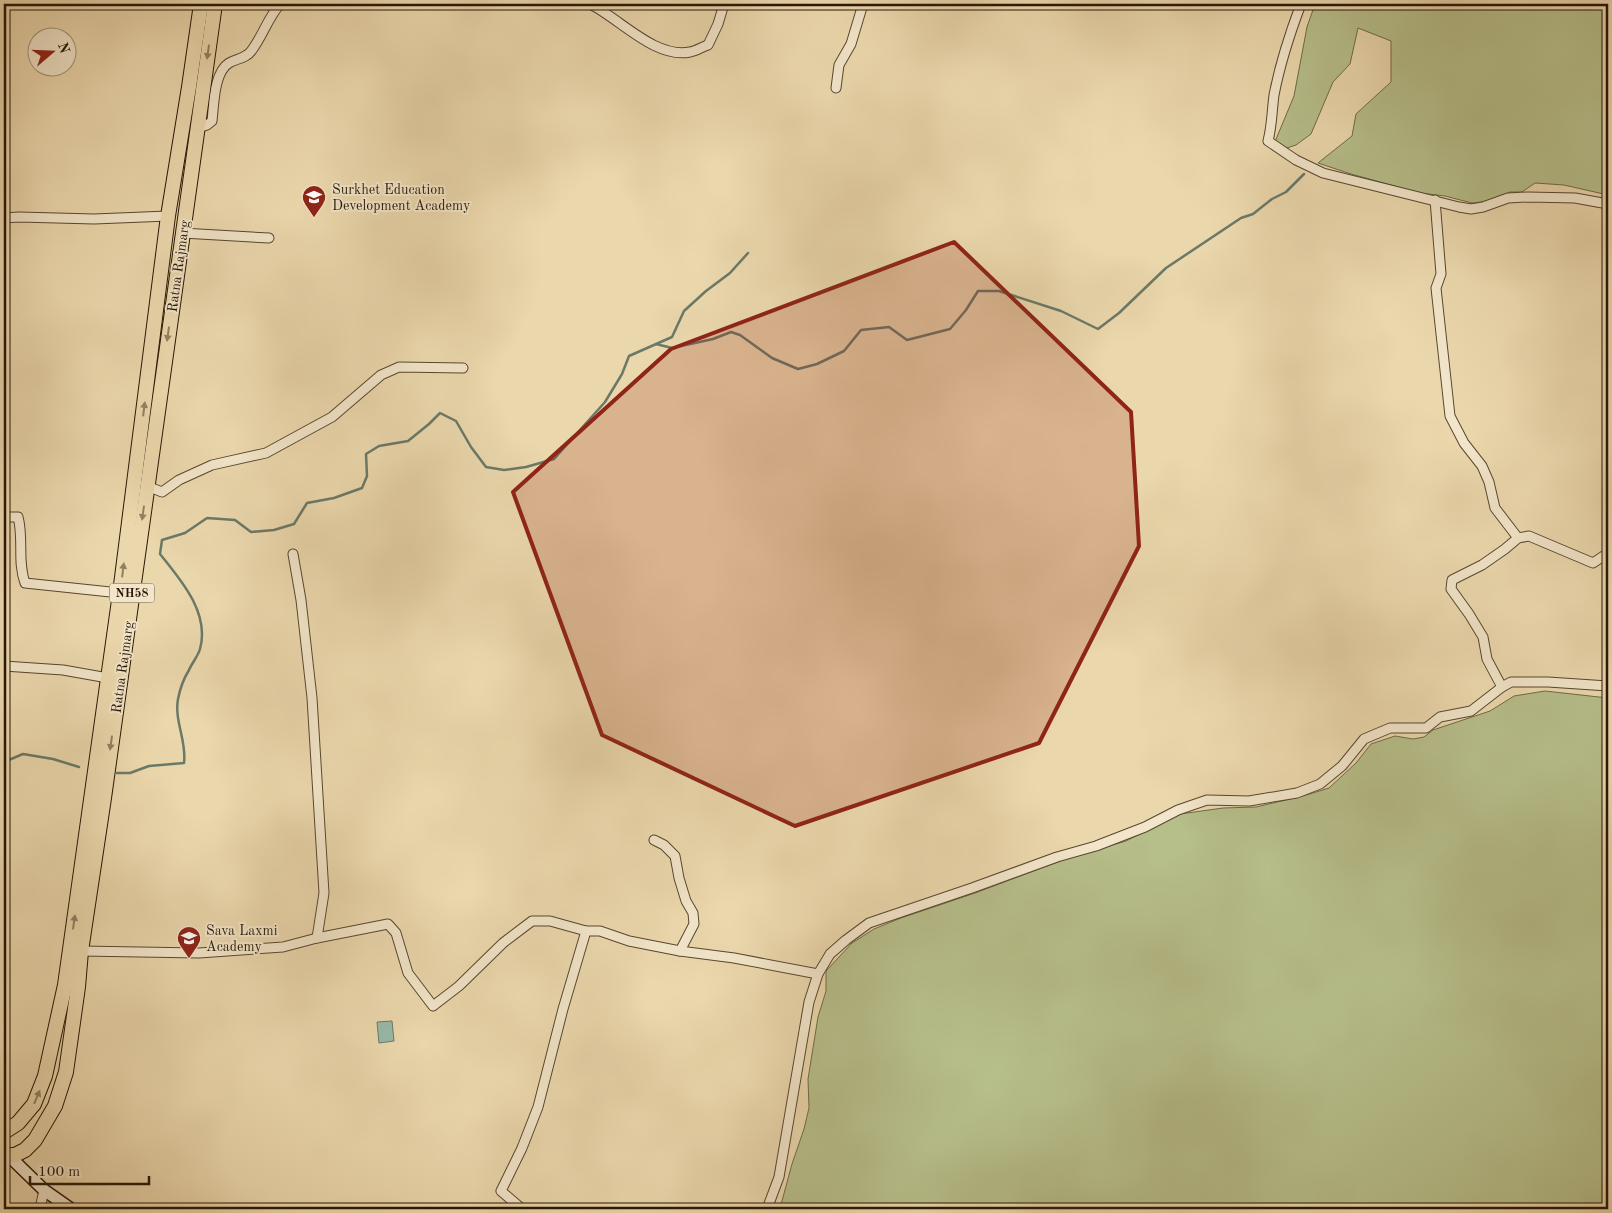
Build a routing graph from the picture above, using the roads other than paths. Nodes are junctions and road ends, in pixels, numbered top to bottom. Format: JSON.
{"nodes":[{"id":1,"x":201,"y":4,"type":"edge"},
{"id":2,"x":214,"y":4,"type":"edge"},
{"id":3,"x":280,"y":4,"type":"edge"},
{"id":4,"x":590,"y":4,"type":"edge"},
{"id":5,"x":724,"y":4,"type":"edge"},
{"id":6,"x":863,"y":4,"type":"edge"},
{"id":7,"x":1301,"y":4,"type":"edge"},
{"id":8,"x":836,"y":88,"type":"dead end"},
{"id":9,"x":198,"y":128,"type":"junction"},
{"id":10,"x":1435,"y":200,"type":"junction"},
{"id":11,"x":1608,"y":204,"type":"edge"},
{"id":12,"x":168,"y":216,"type":"junction"},
{"id":13,"x":4,"y":218,"type":"edge"},
{"id":14,"x":182,"y":233,"type":"junction"},
{"id":15,"x":270,"y":238,"type":"dead end"},
{"id":16,"x":463,"y":368,"type":"dead end"},
{"id":17,"x":147,"y":486,"type":"junction"},
{"id":18,"x":4,"y":517,"type":"edge"},
{"id":19,"x":1518,"y":538,"type":"junction"},
{"id":20,"x":1608,"y":553,"type":"edge"},
{"id":21,"x":293,"y":554,"type":"dead end"},
{"id":22,"x":120,"y":593,"type":"junction"},
{"id":23,"x":4,"y":666,"type":"edge"},
{"id":24,"x":108,"y":678,"type":"junction"},
{"id":25,"x":1608,"y":686,"type":"edge"},
{"id":26,"x":1502,"y":687,"type":"junction"},
{"id":27,"x":654,"y":840,"type":"dead end"},
{"id":28,"x":586,"y":931,"type":"junction"},
{"id":29,"x":317,"y":938,"type":"junction"},
{"id":30,"x":81,"y":951,"type":"junction"},
{"id":31,"x":680,"y":951,"type":"junction"},
{"id":32,"x":818,"y":974,"type":"junction"},
{"id":33,"x":72,"y":986,"type":"junction"},
{"id":34,"x":4,"y":1132,"type":"edge"},
{"id":35,"x":6,"y":1155,"type":"edge"},
{"id":36,"x":44,"y":1190,"type":"junction"},
{"id":37,"x":40,"y":1209,"type":"edge"},
{"id":38,"x":71,"y":1209,"type":"edge"},
{"id":39,"x":522,"y":1209,"type":"edge"},
{"id":40,"x":767,"y":1209,"type":"edge"}],
"edges":[{"from":1,"to":12,"type":"main road","name":"Ratna Rajmarg","number":"NH58"},
{"from":2,"to":9,"type":"main road","name":"Ratna Rajmarg","number":"NH58","one_way":true},
{"from":3,"to":9,"type":"street"},
{"from":4,"to":5,"type":"street"},
{"from":6,"to":8,"type":"street"},
{"from":7,"to":10,"type":"street"},
{"from":9,"to":14,"type":"main road","name":"Ratna Rajmarg","number":"NH58"},
{"from":10,"to":11,"type":"street"},
{"from":10,"to":19,"type":"street"},
{"from":12,"to":13,"type":"street"},
{"from":22,"to":12,"type":"main road","name":"Ratna Rajmarg","number":"NH58","one_way":true},
{"from":14,"to":15,"type":"street"},
{"from":14,"to":17,"type":"main road","name":"Ratna Rajmarg","number":"NH58","one_way":true},
{"from":16,"to":17,"type":"street"},
{"from":17,"to":30,"type":"main road","name":"Ratna Rajmarg","number":"NH58","one_way":true},
{"from":18,"to":22,"type":"street"},
{"from":19,"to":20,"type":"street"},
{"from":19,"to":26,"type":"street"},
{"from":21,"to":29,"type":"street"},
{"from":22,"to":24,"type":"main road","name":"Ratna Rajmarg","number":"NH58"},
{"from":23,"to":24,"type":"street"},
{"from":33,"to":24,"type":"main road","name":"Ratna Rajmarg","number":"NH58","one_way":true},
{"from":25,"to":26,"type":"street"},
{"from":26,"to":32,"type":"street"},
{"from":27,"to":31,"type":"street"},
{"from":28,"to":29,"type":"street"},
{"from":28,"to":31,"type":"street"},
{"from":28,"to":39,"type":"street"},
{"from":29,"to":30,"type":"street"},
{"from":30,"to":33,"type":"main road","name":"Ratna Rajmarg","number":"NH58"},
{"from":31,"to":32,"type":"street"},
{"from":32,"to":40,"type":"street"},
{"from":34,"to":33,"type":"main road","name":"Ratna Rajmarg","number":"NH58","one_way":true},
{"from":33,"to":35,"type":"main road","name":"Ratna Rajmarg","number":"NH58"},
{"from":35,"to":36,"type":"street"},
{"from":36,"to":37,"type":"street"},
{"from":36,"to":38,"type":"street"}]}
